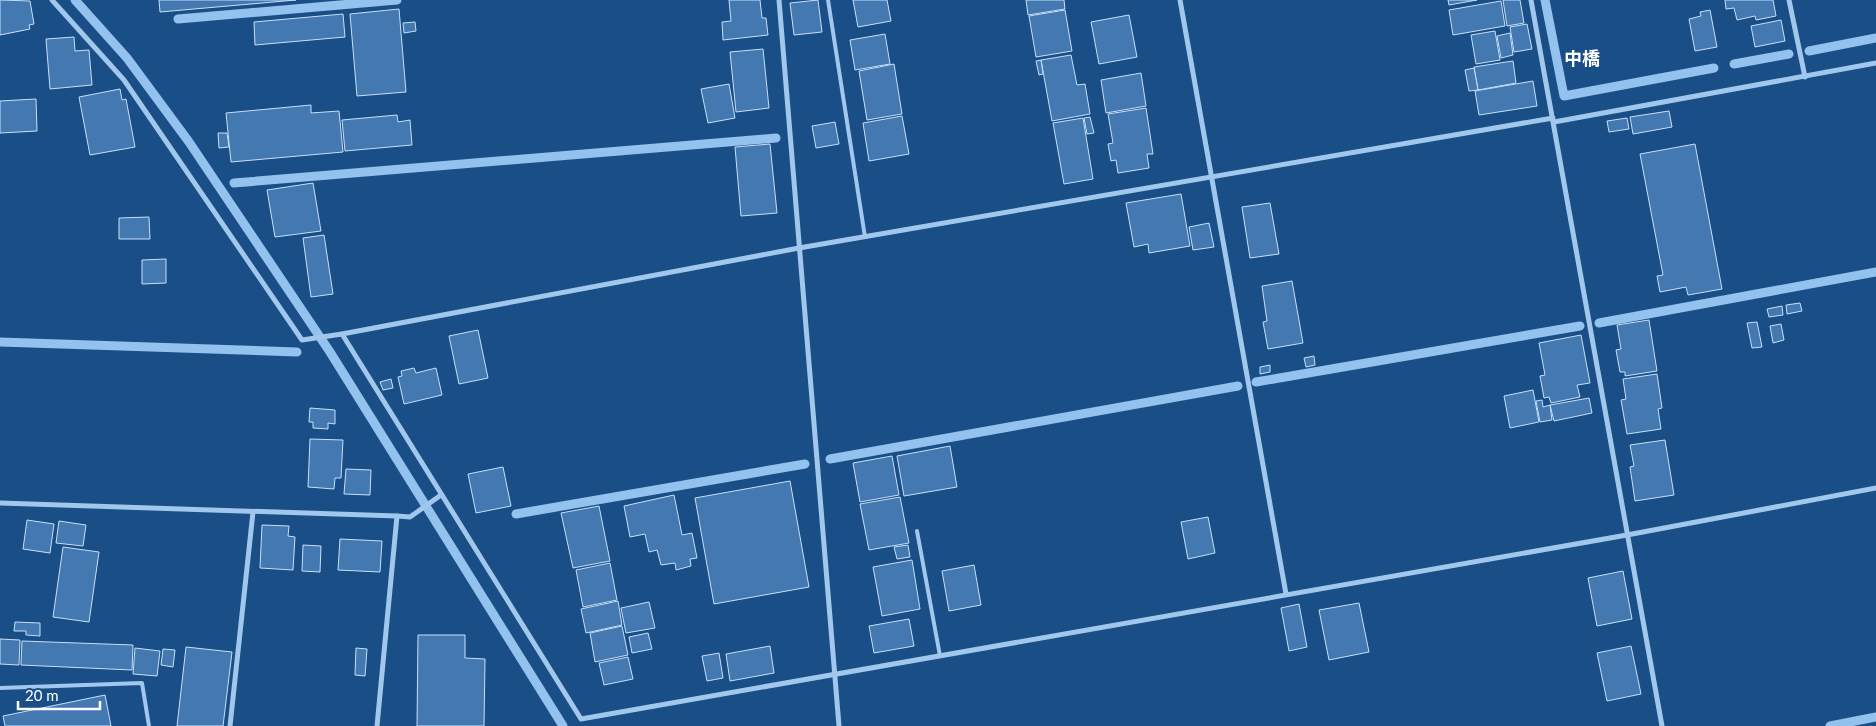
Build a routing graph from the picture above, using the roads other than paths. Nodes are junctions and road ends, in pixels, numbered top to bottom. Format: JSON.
{"nodes":[{"id":1,"x":52,"y":0,"type":"edge"},
{"id":2,"x":779,"y":0,"type":"edge"},
{"id":3,"x":828,"y":0,"type":"edge"},
{"id":4,"x":1180,"y":0,"type":"edge"},
{"id":5,"x":1531,"y":0,"type":"edge"},
{"id":6,"x":1789,"y":0,"type":"edge"},
{"id":7,"x":1876,"y":63,"type":"edge"},
{"id":8,"x":1805,"y":77,"type":"junction"},
{"id":9,"x":1554,"y":120,"type":"junction"},
{"id":10,"x":1211,"y":177,"type":"junction"},
{"id":11,"x":865,"y":237,"type":"junction"},
{"id":12,"x":799,"y":248,"type":"junction"},
{"id":13,"x":342,"y":334,"type":"junction"},
{"id":14,"x":1876,"y":488,"type":"edge"},
{"id":15,"x":442,"y":495,"type":"junction"},
{"id":16,"x":0,"y":503,"type":"edge"},
{"id":17,"x":253,"y":512,"type":"junction"},
{"id":18,"x":397,"y":516,"type":"junction"},
{"id":19,"x":917,"y":531,"type":"dead end"},
{"id":20,"x":1627,"y":534,"type":"junction"},
{"id":21,"x":1286,"y":594,"type":"junction"},
{"id":22,"x":940,"y":656,"type":"junction"},
{"id":23,"x":835,"y":675,"type":"junction"},
{"id":24,"x":0,"y":688,"type":"edge"},
{"id":25,"x":149,"y":726,"type":"edge"},
{"id":26,"x":230,"y":726,"type":"edge"},
{"id":27,"x":378,"y":726,"type":"edge"},
{"id":28,"x":839,"y":726,"type":"edge"},
{"id":29,"x":1662,"y":726,"type":"edge"}],
"edges":[{"from":1,"to":13,"type":"street"},
{"from":2,"to":12,"type":"street"},
{"from":3,"to":11,"type":"lane"},
{"from":4,"to":10,"type":"street"},
{"from":5,"to":9,"type":"street"},
{"from":6,"to":8,"type":"street"},
{"from":7,"to":8,"type":"street"},
{"from":8,"to":9,"type":"street"},
{"from":9,"to":10,"type":"street"},
{"from":9,"to":20,"type":"street"},
{"from":10,"to":11,"type":"street"},
{"from":10,"to":21,"type":"street"},
{"from":11,"to":12,"type":"street"},
{"from":12,"to":13,"type":"street"},
{"from":12,"to":23,"type":"street"},
{"from":13,"to":15,"type":"street"},
{"from":14,"to":20,"type":"street"},
{"from":15,"to":18,"type":"street"},
{"from":15,"to":23,"type":"street"},
{"from":16,"to":17,"type":"street"},
{"from":17,"to":18,"type":"street"},
{"from":17,"to":26,"type":"street"},
{"from":18,"to":27,"type":"street"},
{"from":19,"to":22,"type":"lane"},
{"from":20,"to":21,"type":"street"},
{"from":20,"to":29,"type":"street"},
{"from":21,"to":22,"type":"street"},
{"from":22,"to":23,"type":"street"},
{"from":23,"to":28,"type":"street"},
{"from":24,"to":25,"type":"lane"}]}
